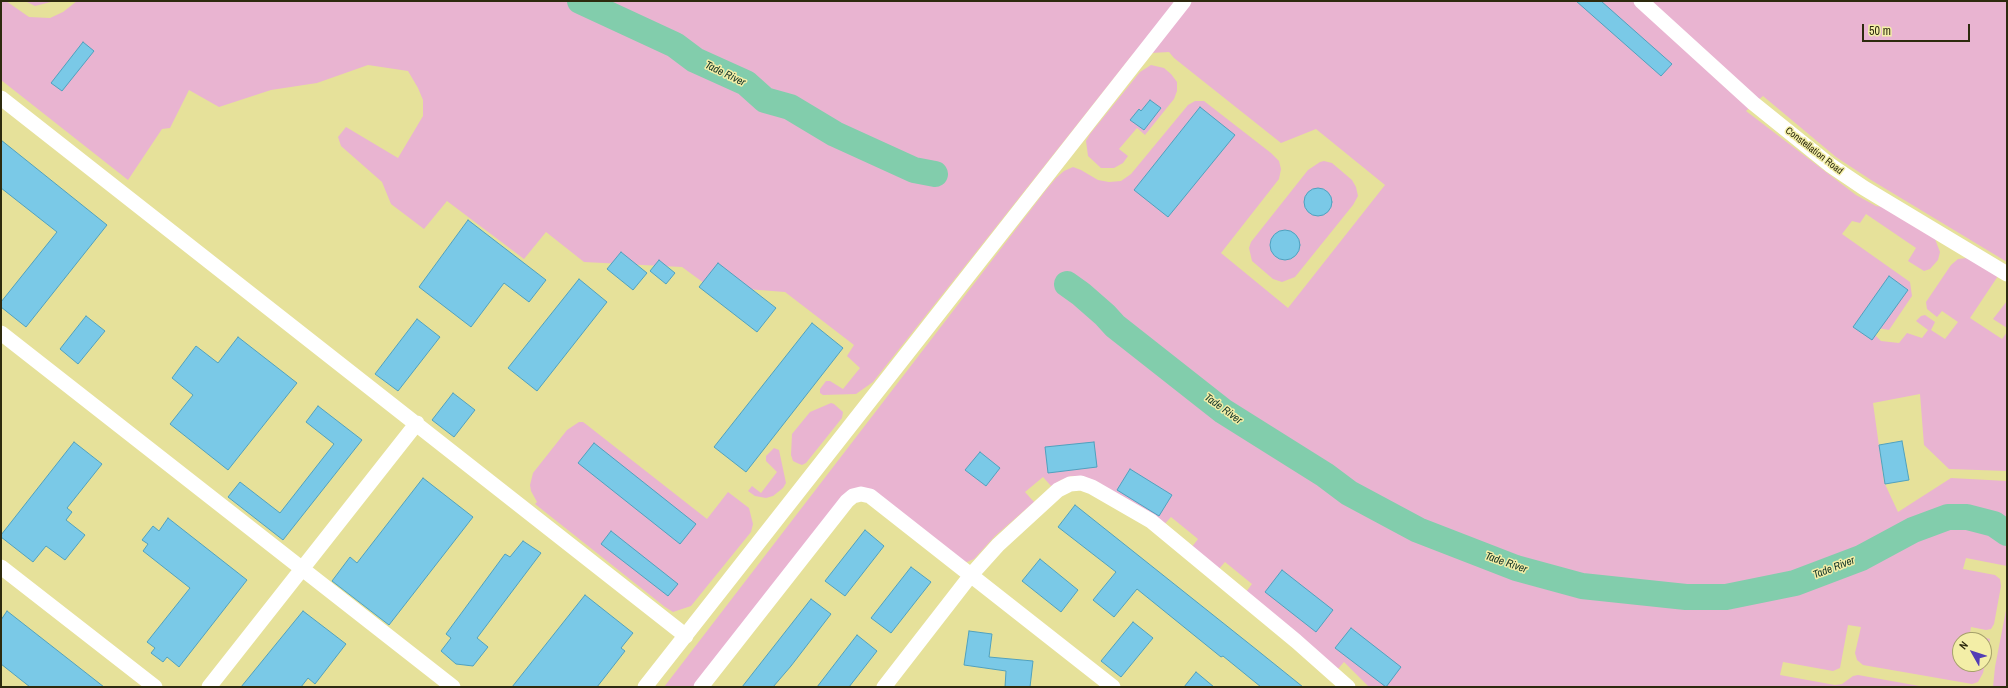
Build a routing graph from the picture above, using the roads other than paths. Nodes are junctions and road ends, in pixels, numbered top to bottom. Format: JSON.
{"nodes":[{"id":1,"x":1184,"y":1,"type":"edge"},
{"id":2,"x":1641,"y":1,"type":"edge"},
{"id":3,"x":1,"y":98,"type":"edge"},
{"id":4,"x":2007,"y":274,"type":"edge"},
{"id":5,"x":1,"y":333,"type":"edge"},
{"id":6,"x":417,"y":423,"type":"junction"},
{"id":7,"x":1,"y":567,"type":"edge"},
{"id":8,"x":302,"y":569,"type":"junction"},
{"id":9,"x":971,"y":575,"type":"junction"},
{"id":10,"x":686,"y":636,"type":"junction"},
{"id":11,"x":155,"y":687,"type":"edge"},
{"id":12,"x":209,"y":687,"type":"edge"},
{"id":13,"x":453,"y":687,"type":"edge"},
{"id":14,"x":645,"y":687,"type":"edge"},
{"id":15,"x":701,"y":687,"type":"edge"},
{"id":16,"x":884,"y":687,"type":"edge"},
{"id":17,"x":1113,"y":687,"type":"edge"},
{"id":18,"x":1348,"y":687,"type":"edge"}],
"edges":[{"from":1,"to":10,"type":"lane"},
{"from":2,"to":4,"type":"lane","name":"Constellation Road"},
{"from":3,"to":6,"type":"lane"},
{"from":5,"to":8,"type":"lane"},
{"from":6,"to":8,"type":"lane"},
{"from":6,"to":10,"type":"lane"},
{"from":7,"to":11,"type":"lane"},
{"from":8,"to":12,"type":"lane"},
{"from":8,"to":13,"type":"lane"},
{"from":9,"to":15,"type":"lane"},
{"from":9,"to":16,"type":"lane"},
{"from":9,"to":17,"type":"lane"},
{"from":9,"to":18,"type":"lane"},
{"from":10,"to":14,"type":"lane"}]}
